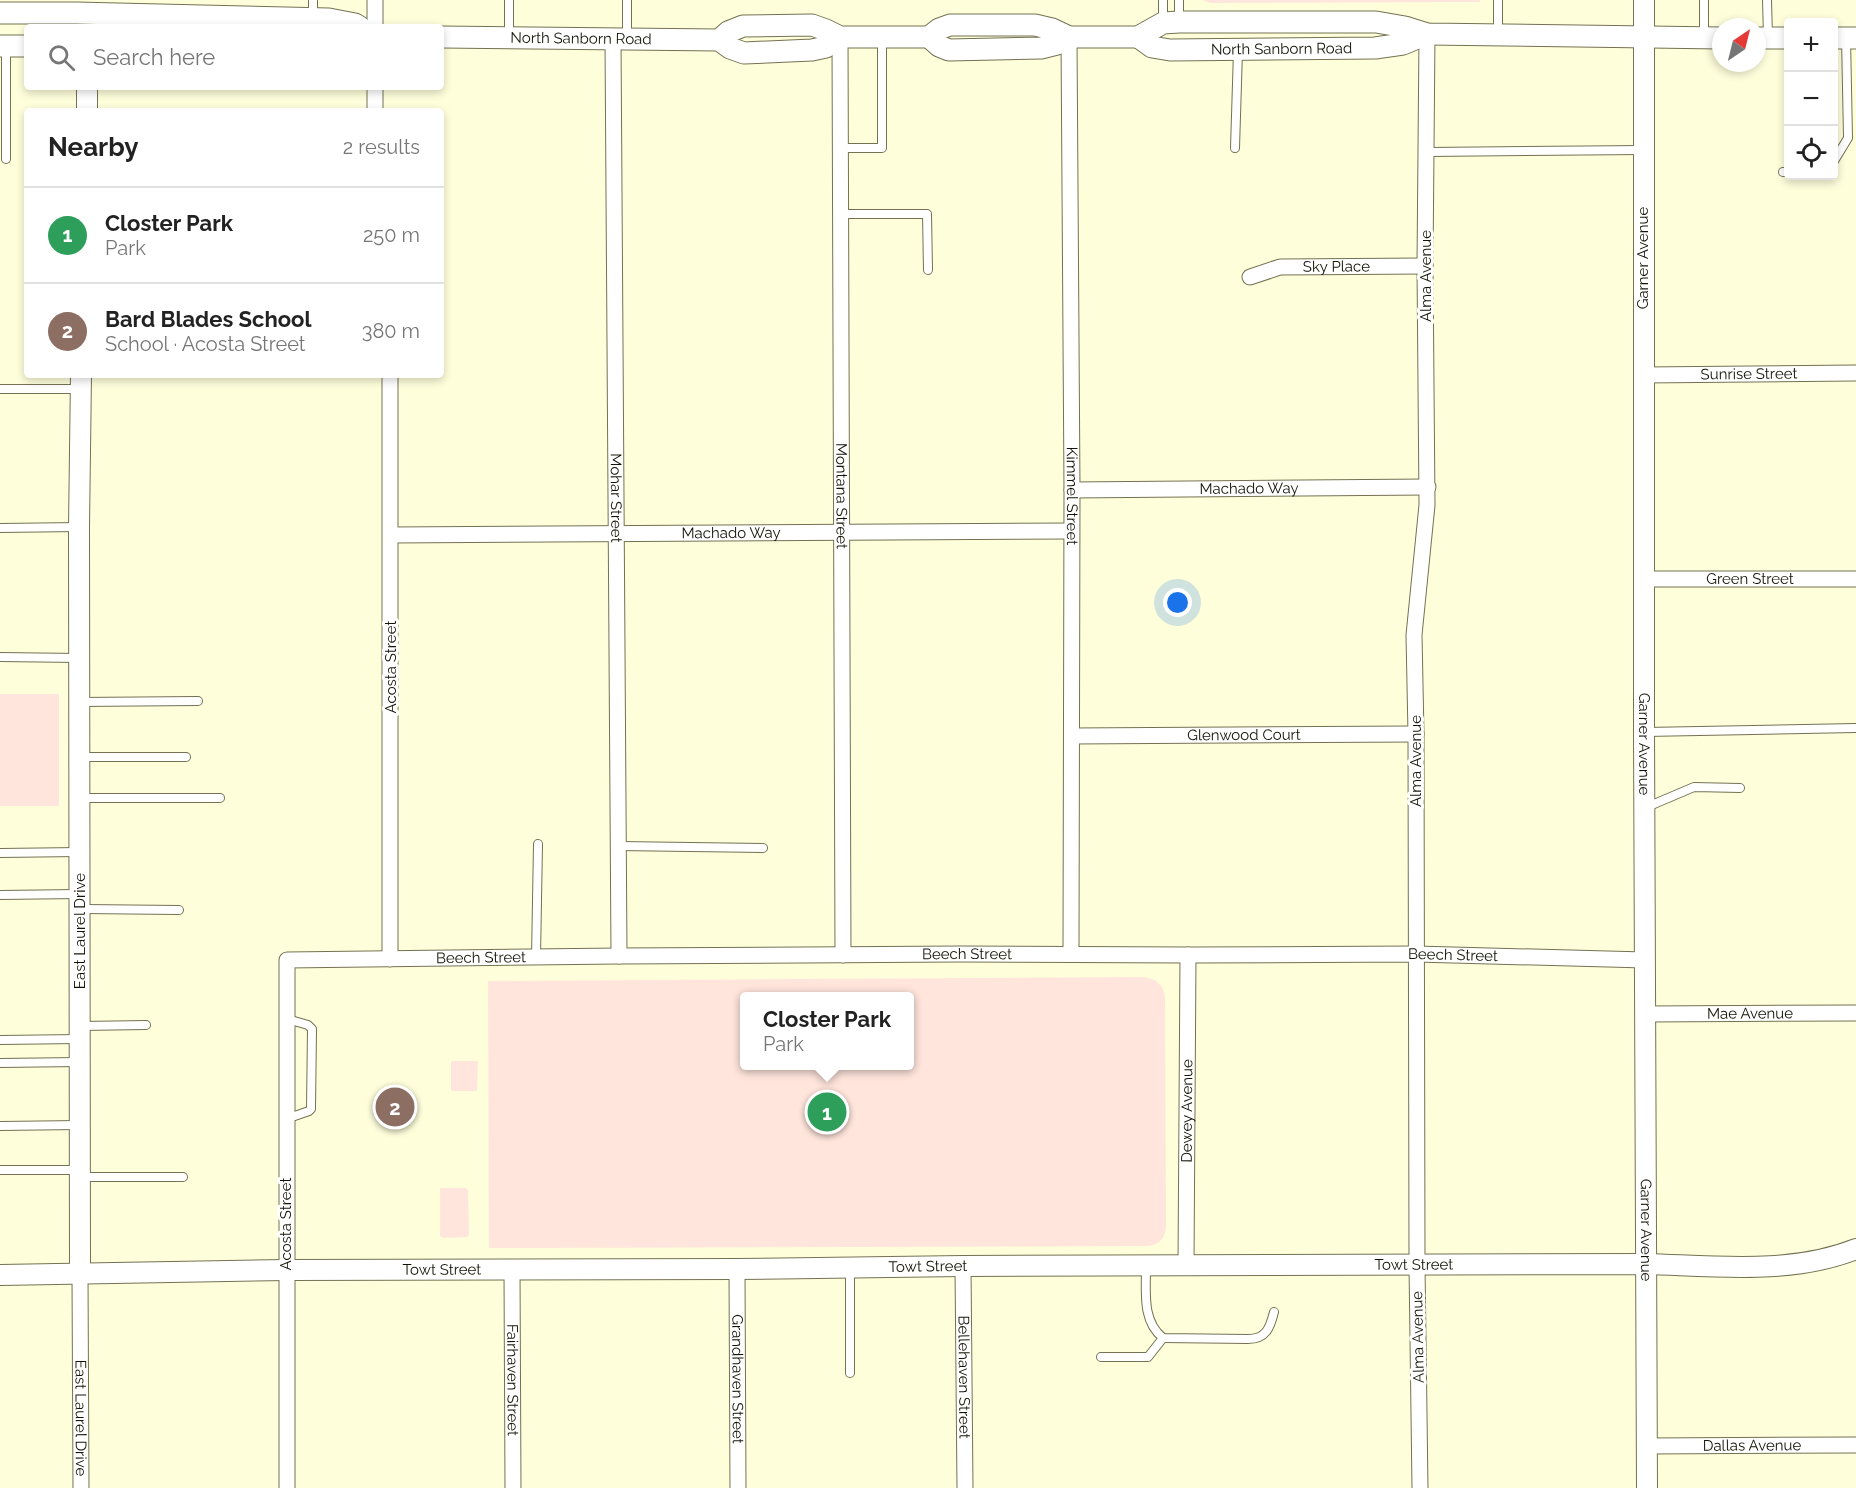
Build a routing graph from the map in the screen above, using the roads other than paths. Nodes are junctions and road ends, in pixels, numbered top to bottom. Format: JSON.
{"nodes":[{"id":1,"x":375,"y":0,"type":"edge"},
{"id":2,"x":509,"y":0,"type":"edge"},
{"id":3,"x":627,"y":0,"type":"edge"},
{"id":4,"x":1163,"y":0,"type":"edge"},
{"id":5,"x":1179,"y":0,"type":"edge"},
{"id":6,"x":1498,"y":0,"type":"edge"},
{"id":7,"x":1644,"y":0,"type":"edge"},
{"id":8,"x":1704,"y":0,"type":"edge"},
{"id":9,"x":1767,"y":0,"type":"edge"},
{"id":10,"x":313,"y":9,"type":"edge"},
{"id":11,"x":0,"y":13,"type":"edge"},
{"id":12,"x":73,"y":13,"type":"edge"},
{"id":13,"x":101,"y":14,"type":"edge"},
{"id":14,"x":1171,"y":22,"type":"junction"},
{"id":15,"x":355,"y":24,"type":"edge"},
{"id":16,"x":375,"y":24,"type":"edge"},
{"id":17,"x":1427,"y":34,"type":"junction"},
{"id":18,"x":1498,"y":35,"type":"junction"},
{"id":19,"x":444,"y":37,"type":"edge"},
{"id":20,"x":840,"y":37,"type":"junction"},
{"id":21,"x":882,"y":37,"type":"junction"},
{"id":22,"x":1069,"y":37,"type":"junction"},
{"id":23,"x":1138,"y":37,"type":"junction"},
{"id":24,"x":1645,"y":37,"type":"junction"},
{"id":25,"x":509,"y":38,"type":"junction"},
{"id":26,"x":1712,"y":38,"type":"edge"},
{"id":27,"x":1771,"y":38,"type":"edge"},
{"id":28,"x":1845,"y":38,"type":"edge"},
{"id":29,"x":620,"y":40,"type":"junction"},
{"id":30,"x":11,"y":46,"type":"edge"},
{"id":31,"x":1238,"y":50,"type":"junction"},
{"id":32,"x":87,"y":90,"type":"edge"},
{"id":33,"x":375,"y":90,"type":"edge"},
{"id":34,"x":87,"y":108,"type":"edge"},
{"id":35,"x":375,"y":108,"type":"edge"},
{"id":36,"x":840,"y":148,"type":"junction"},
{"id":37,"x":1235,"y":148,"type":"dead end"},
{"id":38,"x":1643,"y":150,"type":"junction"},
{"id":39,"x":1427,"y":152,"type":"junction"},
{"id":40,"x":1838,"y":153,"type":"edge"},
{"id":41,"x":6,"y":159,"type":"dead end"},
{"id":42,"x":840,"y":214,"type":"junction"},
{"id":43,"x":1425,"y":266,"type":"junction"},
{"id":44,"x":928,"y":270,"type":"dead end"},
{"id":45,"x":1250,"y":277,"type":"dead end"},
{"id":46,"x":1856,"y":373,"type":"edge"},
{"id":47,"x":1643,"y":375,"type":"junction"},
{"id":48,"x":390,"y":378,"type":"edge"},
{"id":49,"x":81,"y":382,"type":"edge"},
{"id":50,"x":0,"y":389,"type":"edge"},
{"id":51,"x":1428,"y":487,"type":"junction"},
{"id":52,"x":1072,"y":490,"type":"junction"},
{"id":53,"x":79,"y":527,"type":"junction"},
{"id":54,"x":0,"y":528,"type":"edge"},
{"id":55,"x":1071,"y":531,"type":"junction"},
{"id":56,"x":615,"y":533,"type":"junction"},
{"id":57,"x":840,"y":533,"type":"junction"},
{"id":58,"x":391,"y":535,"type":"junction"},
{"id":59,"x":1644,"y":579,"type":"junction"},
{"id":60,"x":1856,"y":579,"type":"edge"},
{"id":61,"x":0,"y":657,"type":"edge"},
{"id":62,"x":79,"y":658,"type":"junction"},
{"id":63,"x":198,"y":701,"type":"dead end"},
{"id":64,"x":79,"y":702,"type":"junction"},
{"id":65,"x":1856,"y":728,"type":"edge"},
{"id":66,"x":1644,"y":732,"type":"junction"},
{"id":67,"x":1416,"y":734,"type":"junction"},
{"id":68,"x":1072,"y":736,"type":"junction"},
{"id":69,"x":79,"y":757,"type":"junction"},
{"id":70,"x":186,"y":757,"type":"dead end"},
{"id":71,"x":1740,"y":788,"type":"dead end"},
{"id":72,"x":79,"y":798,"type":"junction"},
{"id":73,"x":220,"y":798,"type":"dead end"},
{"id":74,"x":1644,"y":809,"type":"junction"},
{"id":75,"x":538,"y":844,"type":"dead end"},
{"id":76,"x":618,"y":846,"type":"junction"},
{"id":77,"x":763,"y":848,"type":"dead end"},
{"id":78,"x":80,"y":852,"type":"junction"},
{"id":79,"x":0,"y":853,"type":"edge"},
{"id":80,"x":0,"y":895,"type":"edge"},
{"id":81,"x":79,"y":901,"type":"junction"},
{"id":82,"x":179,"y":910,"type":"dead end"},
{"id":83,"x":1071,"y":954,"type":"junction"},
{"id":84,"x":1416,"y":954,"type":"junction"},
{"id":85,"x":843,"y":955,"type":"junction"},
{"id":86,"x":1188,"y":955,"type":"junction"},
{"id":87,"x":618,"y":956,"type":"junction"},
{"id":88,"x":536,"y":957,"type":"junction"},
{"id":89,"x":390,"y":959,"type":"junction"},
{"id":90,"x":287,"y":960,"type":"joint"},
{"id":91,"x":1645,"y":960,"type":"junction"},
{"id":92,"x":1856,"y":1013,"type":"edge"},
{"id":93,"x":1645,"y":1014,"type":"junction"},
{"id":94,"x":287,"y":1019,"type":"junction"},
{"id":95,"x":146,"y":1025,"type":"dead end"},
{"id":96,"x":80,"y":1032,"type":"junction"},
{"id":97,"x":0,"y":1040,"type":"edge"},
{"id":98,"x":80,"y":1062,"type":"junction"},
{"id":99,"x":0,"y":1063,"type":"edge"},
{"id":100,"x":286,"y":1119,"type":"junction"},
{"id":101,"x":80,"y":1125,"type":"junction"},
{"id":102,"x":0,"y":1126,"type":"edge"},
{"id":103,"x":0,"y":1170,"type":"edge"},
{"id":104,"x":80,"y":1173,"type":"junction"},
{"id":105,"x":183,"y":1177,"type":"dead end"},
{"id":106,"x":1856,"y":1249,"type":"edge"},
{"id":107,"x":1647,"y":1264,"type":"junction"},
{"id":108,"x":1186,"y":1265,"type":"junction"},
{"id":109,"x":1417,"y":1265,"type":"junction"},
{"id":110,"x":963,"y":1266,"type":"junction"},
{"id":111,"x":1146,"y":1266,"type":"junction"},
{"id":112,"x":850,"y":1267,"type":"junction"},
{"id":113,"x":737,"y":1269,"type":"junction"},
{"id":114,"x":286,"y":1270,"type":"junction"},
{"id":115,"x":512,"y":1270,"type":"junction"},
{"id":116,"x":80,"y":1274,"type":"junction"},
{"id":117,"x":0,"y":1275,"type":"edge"},
{"id":118,"x":1274,"y":1312,"type":"dead end"},
{"id":119,"x":1163,"y":1338,"type":"junction"},
{"id":120,"x":1101,"y":1357,"type":"dead end"},
{"id":121,"x":850,"y":1373,"type":"dead end"},
{"id":122,"x":1856,"y":1445,"type":"edge"},
{"id":123,"x":1647,"y":1446,"type":"junction"},
{"id":124,"x":81,"y":1488,"type":"edge"},
{"id":125,"x":286,"y":1488,"type":"edge"},
{"id":126,"x":513,"y":1488,"type":"edge"},
{"id":127,"x":738,"y":1488,"type":"edge"},
{"id":128,"x":964,"y":1488,"type":"edge"},
{"id":129,"x":1420,"y":1488,"type":"edge"},
{"id":130,"x":1647,"y":1488,"type":"edge"}],
"edges":[{"from":1,"to":16,"type":"street"},
{"from":2,"to":25,"type":"lane"},
{"from":3,"to":29,"type":"lane"},
{"from":4,"to":14,"type":"lane"},
{"from":5,"to":14,"type":"lane"},
{"from":6,"to":18,"type":"lane"},
{"from":7,"to":24,"type":"street","name":"Garner Avenue"},
{"from":8,"to":26,"type":"lane"},
{"from":9,"to":27,"type":"lane"},
{"from":10,"to":13,"type":"main road"},
{"from":10,"to":15,"type":"main road"},
{"from":11,"to":12,"type":"main road"},
{"from":12,"to":13,"type":"main road"},
{"from":14,"to":17,"type":"main road","name":"North Sanborn Road"},
{"from":14,"to":23,"type":"main road"},
{"from":17,"to":18,"type":"main road","name":"North Sanborn Road"},
{"from":17,"to":31,"type":"main road","name":"North Sanborn Road"},
{"from":17,"to":39,"type":"street","name":"Alma Avenue"},
{"from":18,"to":24,"type":"main road","name":"North Sanborn Road"},
{"from":19,"to":25,"type":"main road","name":"North Sanborn Road"},
{"from":20,"to":21,"type":"main road","name":"North Sanborn Road"},
{"from":20,"to":29,"type":"main road","name":"North Sanborn Road"},
{"from":20,"to":36,"type":"street","name":"Montana Street"},
{"from":21,"to":22,"type":"main road","name":"North Sanborn Road"},
{"from":21,"to":36,"type":"lane"},
{"from":22,"to":23,"type":"main road","name":"North Sanborn Road"},
{"from":22,"to":52,"type":"street","name":"Kimmel Street"},
{"from":23,"to":31,"type":"main road","name":"North Sanborn Road"},
{"from":24,"to":26,"type":"main road","name":"North Sanborn Road"},
{"from":24,"to":38,"type":"street","name":"Garner Avenue"},
{"from":25,"to":29,"type":"main road","name":"North Sanborn Road"},
{"from":28,"to":40,"type":"lane"},
{"from":29,"to":56,"type":"street","name":"Mohar Street"},
{"from":30,"to":41,"type":"lane"},
{"from":31,"to":37,"type":"lane"},
{"from":32,"to":34,"type":"street"},
{"from":33,"to":35,"type":"street"},
{"from":36,"to":42,"type":"street","name":"Montana Street"},
{"from":38,"to":39,"type":"lane"},
{"from":38,"to":47,"type":"street","name":"Garner Avenue"},
{"from":39,"to":43,"type":"street","name":"Alma Avenue"},
{"from":42,"to":44,"type":"lane"},
{"from":42,"to":57,"type":"street","name":"Montana Street"},
{"from":43,"to":45,"type":"street","name":"Sky Place"},
{"from":43,"to":51,"type":"street","name":"Alma Avenue"},
{"from":46,"to":47,"type":"street","name":"Sunrise Street"},
{"from":47,"to":59,"type":"street","name":"Garner Avenue"},
{"from":48,"to":58,"type":"street","name":"Acosta Street"},
{"from":49,"to":50,"type":"lane"},
{"from":49,"to":53,"type":"street","name":"East Laurel Drive"},
{"from":51,"to":52,"type":"street","name":"Machado Way"},
{"from":51,"to":67,"type":"street","name":"Alma Avenue"},
{"from":52,"to":55,"type":"street","name":"Kimmel Street"},
{"from":53,"to":54,"type":"lane"},
{"from":53,"to":62,"type":"street","name":"East Laurel Drive"},
{"from":55,"to":57,"type":"street","name":"Machado Way"},
{"from":55,"to":68,"type":"street","name":"Kimmel Street"},
{"from":56,"to":57,"type":"street","name":"Machado Way"},
{"from":56,"to":58,"type":"street","name":"Machado Way"},
{"from":56,"to":76,"type":"street","name":"Mohar Street"},
{"from":57,"to":85,"type":"street","name":"Montana Street"},
{"from":58,"to":89,"type":"street","name":"Acosta Street"},
{"from":59,"to":60,"type":"street","name":"Green Street"},
{"from":59,"to":66,"type":"street","name":"Garner Avenue"},
{"from":61,"to":62,"type":"lane"},
{"from":62,"to":64,"type":"street","name":"East Laurel Drive"},
{"from":63,"to":64,"type":"lane"},
{"from":64,"to":69,"type":"street","name":"East Laurel Drive"},
{"from":65,"to":66,"type":"lane"},
{"from":66,"to":74,"type":"street","name":"Garner Avenue"},
{"from":67,"to":68,"type":"street","name":"Glenwood Court"},
{"from":67,"to":84,"type":"street","name":"Alma Avenue"},
{"from":68,"to":83,"type":"street","name":"Kimmel Street"},
{"from":69,"to":70,"type":"lane"},
{"from":69,"to":72,"type":"street","name":"East Laurel Drive"},
{"from":71,"to":74,"type":"lane"},
{"from":72,"to":73,"type":"lane"},
{"from":72,"to":78,"type":"street","name":"East Laurel Drive"},
{"from":74,"to":91,"type":"street","name":"Garner Avenue"},
{"from":75,"to":88,"type":"lane"},
{"from":76,"to":77,"type":"lane"},
{"from":76,"to":87,"type":"street","name":"Mohar Street"},
{"from":78,"to":79,"type":"lane"},
{"from":78,"to":81,"type":"street","name":"East Laurel Drive"},
{"from":80,"to":81,"type":"lane"},
{"from":81,"to":82,"type":"lane"},
{"from":81,"to":96,"type":"street","name":"East Laurel Drive"},
{"from":83,"to":85,"type":"street","name":"Beech Street"},
{"from":83,"to":86,"type":"street","name":"Beech Street"},
{"from":84,"to":86,"type":"street","name":"Beech Street"},
{"from":84,"to":91,"type":"street","name":"Beech Street"},
{"from":84,"to":109,"type":"street","name":"Alma Avenue"},
{"from":85,"to":87,"type":"street","name":"Beech Street"},
{"from":86,"to":108,"type":"street","name":"Dewey Avenue"},
{"from":87,"to":88,"type":"street","name":"Beech Street"},
{"from":88,"to":89,"type":"street","name":"Beech Street"},
{"from":89,"to":90,"type":"street","name":"Beech Street"},
{"from":90,"to":94,"type":"street","name":"Acosta Street"},
{"from":91,"to":93,"type":"street","name":"Garner Avenue"},
{"from":92,"to":93,"type":"street","name":"Mae Avenue"},
{"from":93,"to":107,"type":"street","name":"Garner Avenue"},
{"from":94,"to":100,"type":"street","name":"Acosta Street"},
{"from":94,"to":100,"type":"lane"},
{"from":95,"to":96,"type":"lane"},
{"from":96,"to":97,"type":"lane"},
{"from":96,"to":98,"type":"street","name":"East Laurel Drive"},
{"from":98,"to":99,"type":"lane"},
{"from":98,"to":101,"type":"street","name":"East Laurel Drive"},
{"from":100,"to":114,"type":"street","name":"Acosta Street"},
{"from":101,"to":102,"type":"lane"},
{"from":101,"to":104,"type":"street","name":"East Laurel Drive"},
{"from":103,"to":104,"type":"lane"},
{"from":104,"to":105,"type":"lane"},
{"from":104,"to":116,"type":"street","name":"East Laurel Drive"},
{"from":106,"to":107,"type":"street","name":"Towt Street"},
{"from":107,"to":109,"type":"street","name":"Towt Street"},
{"from":107,"to":123,"type":"street","name":"Garner Avenue"},
{"from":108,"to":109,"type":"street","name":"Towt Street"},
{"from":108,"to":111,"type":"street","name":"Towt Street"},
{"from":109,"to":129,"type":"street","name":"Alma Avenue"},
{"from":110,"to":111,"type":"street","name":"Towt Street"},
{"from":110,"to":112,"type":"street","name":"Towt Street"},
{"from":110,"to":128,"type":"street","name":"Bellehaven Street"},
{"from":111,"to":119,"type":"lane"},
{"from":112,"to":113,"type":"street","name":"Towt Street"},
{"from":112,"to":121,"type":"lane"},
{"from":113,"to":115,"type":"street","name":"Towt Street"},
{"from":113,"to":127,"type":"street","name":"Grandhaven Street"},
{"from":114,"to":115,"type":"street","name":"Towt Street"},
{"from":114,"to":116,"type":"street","name":"Towt Street"},
{"from":114,"to":125,"type":"street","name":"Acosta Street"},
{"from":115,"to":126,"type":"street","name":"Fairhaven Street"},
{"from":116,"to":117,"type":"street","name":"Towt Street"},
{"from":116,"to":124,"type":"street","name":"East Laurel Drive"},
{"from":118,"to":119,"type":"lane"},
{"from":119,"to":120,"type":"lane"},
{"from":122,"to":123,"type":"street","name":"Dallas Avenue"},
{"from":123,"to":130,"type":"street","name":"Garner Avenue"}]}
